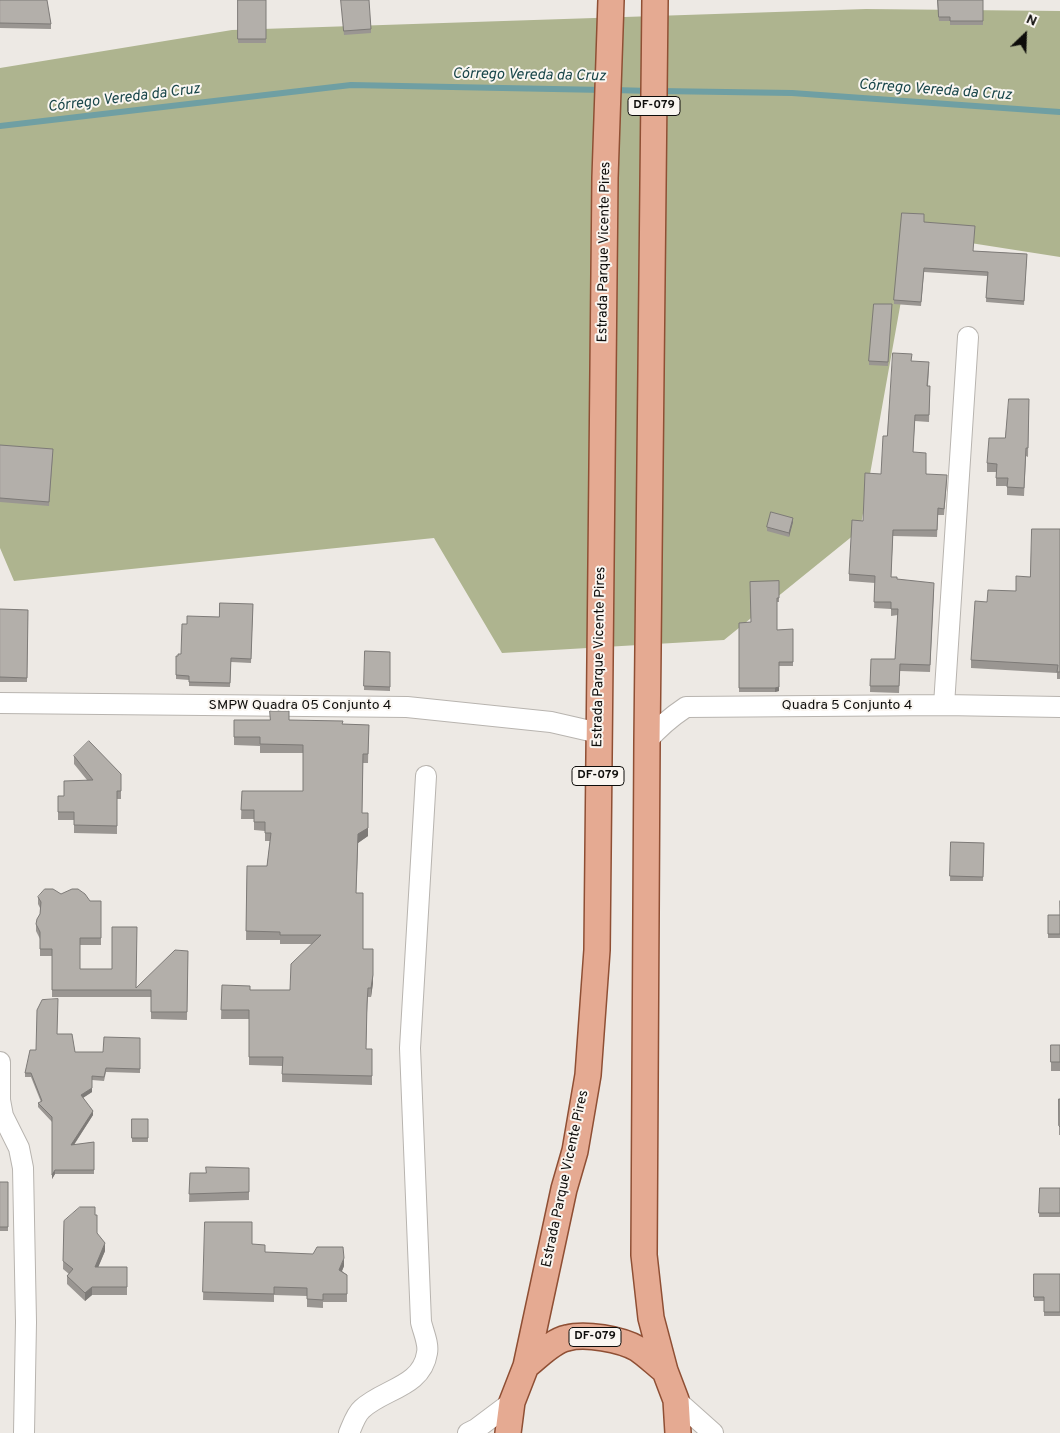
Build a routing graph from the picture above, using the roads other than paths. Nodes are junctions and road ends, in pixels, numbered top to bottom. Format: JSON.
{"nodes":[{"id":1,"x":611,"y":9,"type":"edge"},
{"id":2,"x":655,"y":9,"type":"edge"},
{"id":3,"x":968,"y":337,"type":"dead end"},
{"id":4,"x":0,"y":703,"type":"edge"},
{"id":5,"x":944,"y":705,"type":"junction"},
{"id":6,"x":1060,"y":707,"type":"edge"},
{"id":7,"x":599,"y":733,"type":"junction"},
{"id":8,"x":647,"y":742,"type":"junction"},
{"id":9,"x":426,"y":776,"type":"dead end"},
{"id":10,"x":0,"y":1062,"type":"edge"},
{"id":11,"x":526,"y":1366,"type":"junction"},
{"id":12,"x":665,"y":1371,"type":"junction"},
{"id":13,"x":676,"y":1400,"type":"junction"},
{"id":14,"x":512,"y":1402,"type":"junction"},
{"id":15,"x":24,"y":1433,"type":"edge"},
{"id":16,"x":349,"y":1433,"type":"edge"},
{"id":17,"x":468,"y":1433,"type":"edge"},
{"id":18,"x":508,"y":1433,"type":"edge"},
{"id":19,"x":678,"y":1433,"type":"edge"},
{"id":20,"x":713,"y":1433,"type":"edge"}],
"edges":[{"from":1,"to":7,"type":"main road","name":"Estrada Parque Vicente Pires","number":"DF-079"},
{"from":2,"to":8,"type":"main road","number":"DF-079"},
{"from":3,"to":5,"type":"street"},
{"from":4,"to":7,"type":"street","name":"SMPW Quadra 05 Conjunto 4"},
{"from":5,"to":6,"type":"street","name":"Quadra 5 Conjunto 4"},
{"from":5,"to":8,"type":"street","name":"Quadra 5 Conjunto 4"},
{"from":7,"to":11,"type":"main road","name":"Estrada Parque Vicente Pires","number":"DF-079"},
{"from":8,"to":12,"type":"main road","number":"DF-079"},
{"from":9,"to":16,"type":"street"},
{"from":10,"to":15,"type":"street"},
{"from":11,"to":12,"type":"main road","number":"DF-079"},
{"from":11,"to":14,"type":"main road","number":"DF-079"},
{"from":12,"to":13,"type":"main road","number":"DF-079"},
{"from":13,"to":19,"type":"main road","number":"DF-079"},
{"from":13,"to":20,"type":"street"},
{"from":14,"to":17,"type":"street"},
{"from":14,"to":18,"type":"main road","number":"DF-079"}]}
